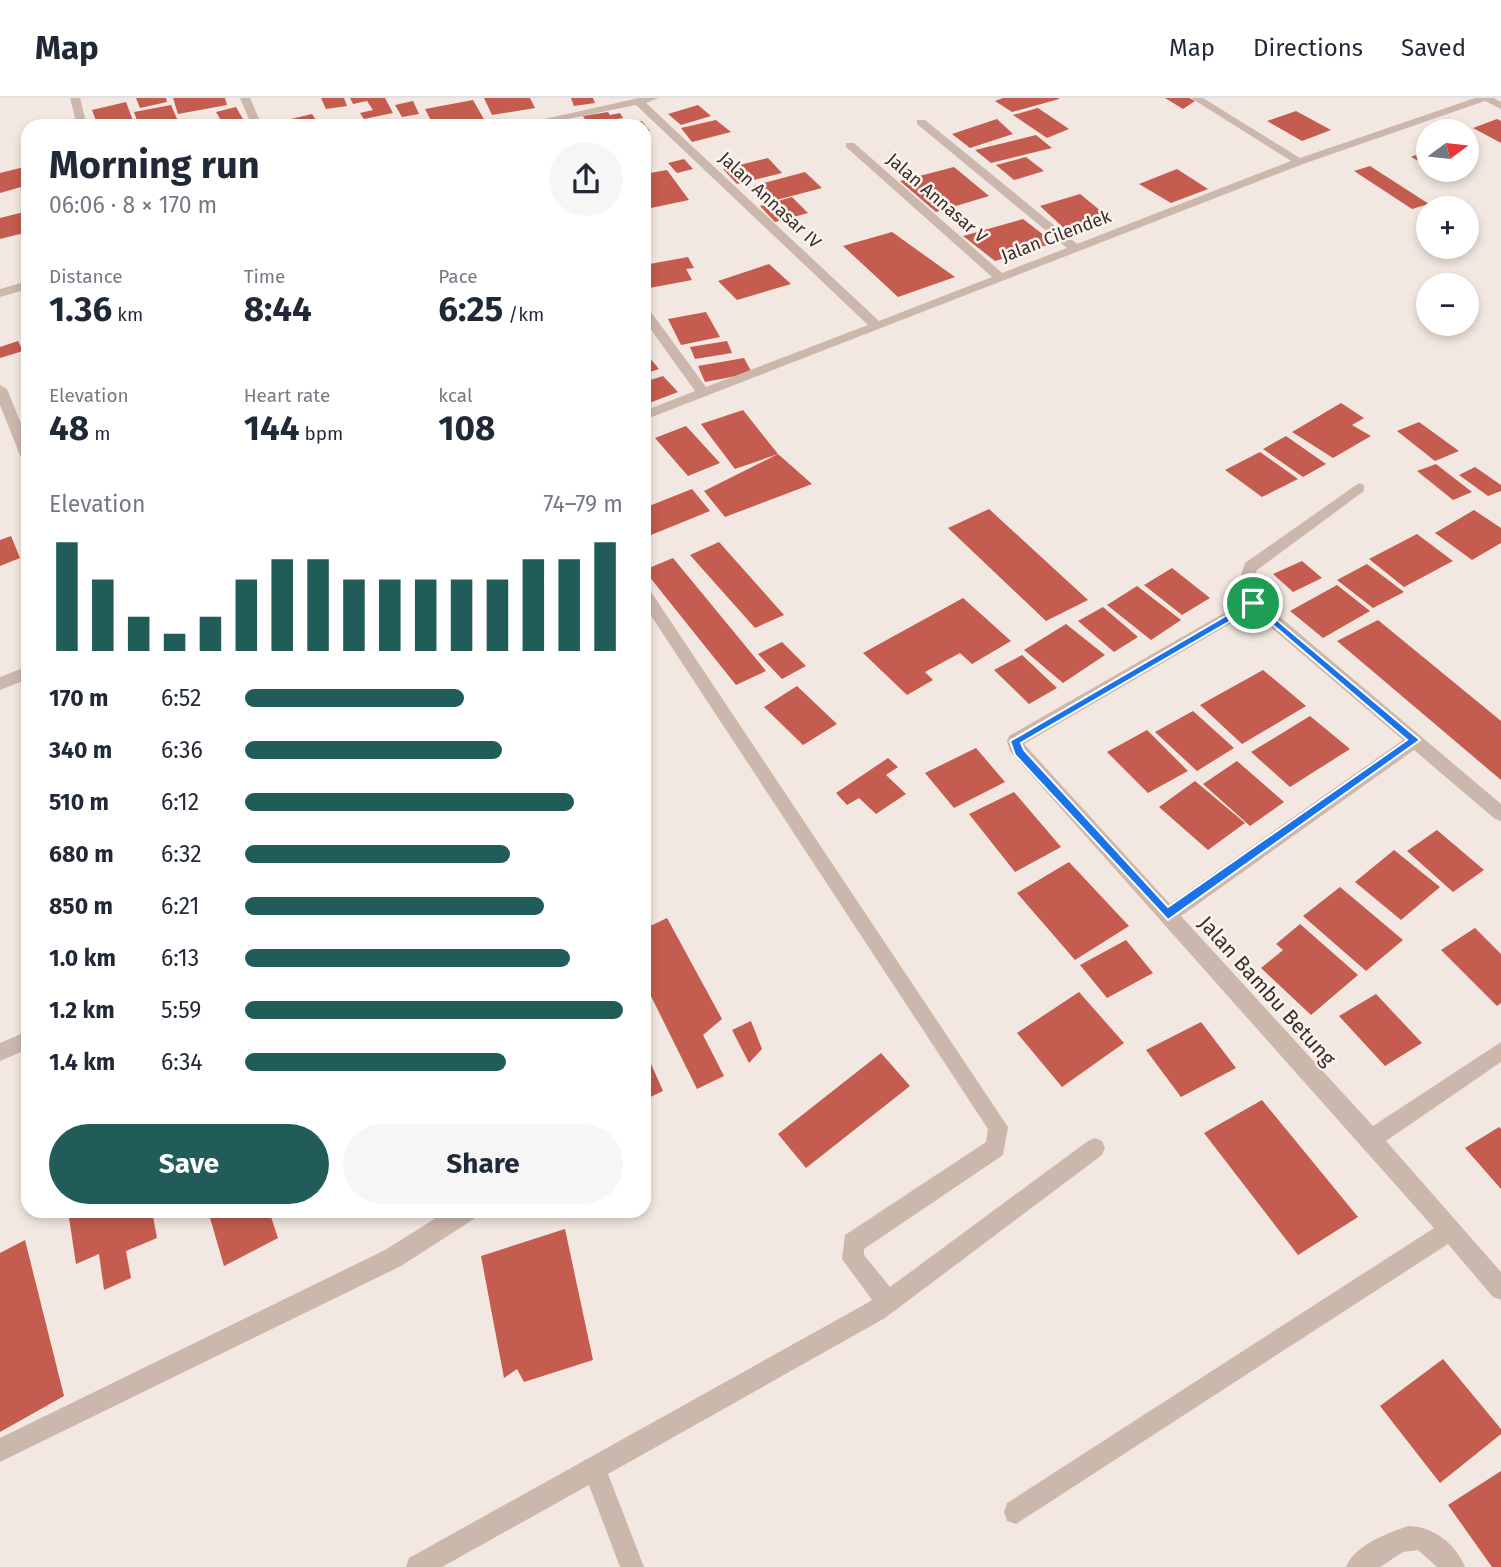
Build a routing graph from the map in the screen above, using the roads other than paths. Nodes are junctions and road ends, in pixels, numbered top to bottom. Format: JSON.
{"nodes":[{"id":1,"x":75,"y":98,"type":"edge"},
{"id":2,"x":246,"y":98,"type":"edge"},
{"id":3,"x":654,"y":98,"type":"edge"},
{"id":4,"x":1196,"y":98,"type":"edge"},
{"id":5,"x":1456,"y":98,"type":"edge"},
{"id":6,"x":1486,"y":98,"type":"edge"},
{"id":7,"x":640,"y":103,"type":"junction"},
{"id":8,"x":1468,"y":105,"type":"junction"},
{"id":9,"x":1501,"y":106,"type":"edge"},
{"id":10,"x":80,"y":119,"type":"edge"},
{"id":11,"x":254,"y":119,"type":"edge"},
{"id":12,"x":555,"y":119,"type":"edge"},
{"id":13,"x":921,"y":122,"type":"dead end"},
{"id":14,"x":850,"y":145,"type":"dead end"},
{"id":15,"x":1299,"y":162,"type":"junction"},
{"id":16,"x":1076,"y":249,"type":"junction"},
{"id":17,"x":1001,"y":278,"type":"junction"},
{"id":18,"x":21,"y":287,"type":"edge"},
{"id":19,"x":0,"y":293,"type":"edge"},
{"id":20,"x":651,"y":321,"type":"edge"},
{"id":21,"x":875,"y":324,"type":"junction"},
{"id":22,"x":0,"y":389,"type":"edge"},
{"id":23,"x":704,"y":394,"type":"junction"},
{"id":24,"x":651,"y":413,"type":"edge"},
{"id":25,"x":21,"y":441,"type":"edge"},
{"id":26,"x":1359,"y":488,"type":"dead end"},
{"id":27,"x":1253,"y":603,"type":"junction"},
{"id":28,"x":651,"y":604,"type":"edge"},
{"id":29,"x":21,"y":675,"type":"edge"},
{"id":30,"x":0,"y":684,"type":"edge"},
{"id":31,"x":1415,"y":740,"type":"junction"},
{"id":32,"x":1501,"y":814,"type":"edge"},
{"id":33,"x":1168,"y":915,"type":"junction"},
{"id":34,"x":21,"y":1043,"type":"edge"},
{"id":35,"x":1501,"y":1051,"type":"edge"},
{"id":36,"x":0,"y":1052,"type":"edge"},
{"id":37,"x":1371,"y":1139,"type":"junction"},
{"id":38,"x":1095,"y":1148,"type":"dead end"},
{"id":39,"x":455,"y":1218,"type":"edge"},
{"id":40,"x":1450,"y":1230,"type":"junction"},
{"id":41,"x":1501,"y":1289,"type":"edge"},
{"id":42,"x":888,"y":1302,"type":"junction"},
{"id":43,"x":0,"y":1450,"type":"edge"},
{"id":44,"x":594,"y":1467,"type":"junction"},
{"id":45,"x":1016,"y":1512,"type":"dead end"},
{"id":46,"x":418,"y":1567,"type":"edge"},
{"id":47,"x":632,"y":1567,"type":"edge"},
{"id":48,"x":1358,"y":1567,"type":"edge"},
{"id":49,"x":1453,"y":1567,"type":"edge"}],
"edges":[{"from":1,"to":10,"type":"street"},
{"from":2,"to":11,"type":"street"},
{"from":3,"to":7,"type":"street"},
{"from":4,"to":15,"type":"street"},
{"from":5,"to":8,"type":"street"},
{"from":6,"to":8,"type":"street","name":"Jalan Cilendek"},
{"from":6,"to":9,"type":"street"},
{"from":7,"to":12,"type":"street"},
{"from":7,"to":21,"type":"street","name":"Jalan Annasar IV"},
{"from":8,"to":15,"type":"street","name":"Jalan Cilendek"},
{"from":13,"to":16,"type":"street"},
{"from":14,"to":17,"type":"street","name":"Jalan Annasar V"},
{"from":15,"to":16,"type":"street","name":"Jalan Cilendek"},
{"from":16,"to":17,"type":"street","name":"Jalan Cilendek"},
{"from":17,"to":21,"type":"street","name":"Jalan Cilendek"},
{"from":18,"to":19,"type":"street"},
{"from":20,"to":23,"type":"street"},
{"from":21,"to":23,"type":"street","name":"Jalan Cilendek"},
{"from":22,"to":25,"type":"street"},
{"from":23,"to":24,"type":"street","name":"Jalan Cilendek"},
{"from":26,"to":27,"type":"street"},
{"from":27,"to":31,"type":"street"},
{"from":27,"to":33,"type":"street","name":"Jalan Bambu Betung"},
{"from":28,"to":42,"type":"street"},
{"from":29,"to":30,"type":"street"},
{"from":31,"to":32,"type":"street"},
{"from":31,"to":33,"type":"street"},
{"from":33,"to":37,"type":"street","name":"Jalan Bambu Betung"},
{"from":34,"to":36,"type":"street"},
{"from":35,"to":37,"type":"street"},
{"from":37,"to":40,"type":"street","name":"Jalan Bambu Betung"},
{"from":38,"to":42,"type":"street"},
{"from":39,"to":43,"type":"street"},
{"from":40,"to":41,"type":"street","name":"Jalan Bambu Betung"},
{"from":40,"to":45,"type":"street"},
{"from":42,"to":44,"type":"street"},
{"from":44,"to":46,"type":"street"},
{"from":44,"to":47,"type":"street"},
{"from":48,"to":49,"type":"street"}]}
